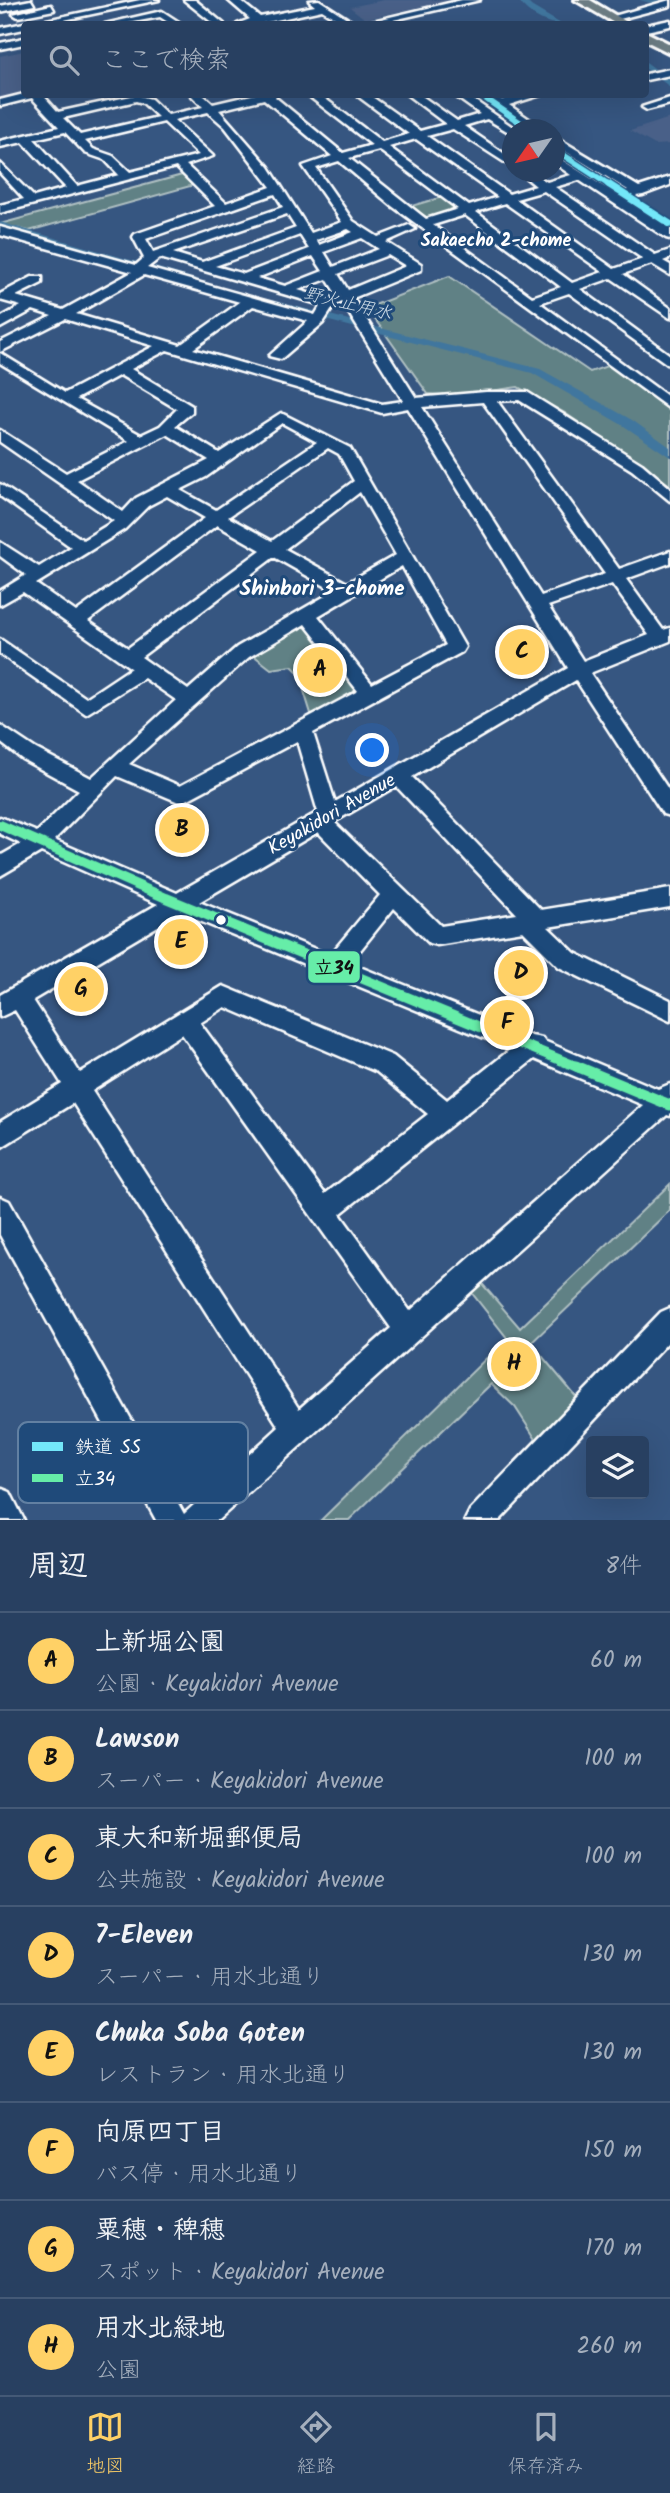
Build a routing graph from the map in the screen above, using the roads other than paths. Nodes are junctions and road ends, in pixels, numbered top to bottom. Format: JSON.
{"nodes":[{"id":1,"x":46,"y":0,"type":"edge"},
{"id":2,"x":154,"y":0,"type":"edge"},
{"id":3,"x":190,"y":0,"type":"edge"},
{"id":4,"x":233,"y":0,"type":"edge"},
{"id":5,"x":313,"y":0,"type":"edge"},
{"id":6,"x":475,"y":0,"type":"edge"},
{"id":7,"x":581,"y":0,"type":"edge"},
{"id":8,"x":81,"y":2,"type":"dead end"},
{"id":9,"x":122,"y":3,"type":"edge"},
{"id":10,"x":670,"y":4,"type":"edge"},
{"id":11,"x":63,"y":5,"type":"dead end"},
{"id":12,"x":282,"y":7,"type":"dead end"},
{"id":13,"x":324,"y":7,"type":"junction"},
{"id":14,"x":9,"y":10,"type":"edge"},
{"id":15,"x":93,"y":12,"type":"junction"},
{"id":16,"x":291,"y":14,"type":"junction"},
{"id":17,"x":140,"y":18,"type":"junction"},
{"id":18,"x":24,"y":21,"type":"edge"},
{"id":19,"x":49,"y":21,"type":"edge"},
{"id":20,"x":105,"y":21,"type":"edge"},
{"id":21,"x":124,"y":21,"type":"edge"},
{"id":22,"x":172,"y":21,"type":"edge"},
{"id":23,"x":215,"y":21,"type":"edge"},
{"id":24,"x":258,"y":21,"type":"joint"},
{"id":25,"x":341,"y":21,"type":"edge"},
{"id":26,"x":379,"y":21,"type":"edge"},
{"id":27,"x":617,"y":21,"type":"edge"},
{"id":28,"x":622,"y":21,"type":"edge"},
{"id":29,"x":670,"y":23,"type":"edge"},
{"id":30,"x":21,"y":27,"type":"edge"},
{"id":31,"x":649,"y":27,"type":"edge"},
{"id":32,"x":0,"y":31,"type":"edge"},
{"id":33,"x":649,"y":38,"type":"edge"},
{"id":34,"x":21,"y":42,"type":"edge"},
{"id":35,"x":0,"y":46,"type":"edge"},
{"id":36,"x":670,"y":49,"type":"edge"},
{"id":37,"x":22,"y":98,"type":"edge"},
{"id":38,"x":39,"y":98,"type":"edge"},
{"id":39,"x":200,"y":98,"type":"edge"},
{"id":40,"x":256,"y":98,"type":"edge"},
{"id":41,"x":272,"y":98,"type":"edge"},
{"id":42,"x":316,"y":98,"type":"edge"},
{"id":43,"x":366,"y":98,"type":"edge"},
{"id":44,"x":417,"y":98,"type":"edge"},
{"id":45,"x":463,"y":98,"type":"edge"},
{"id":46,"x":491,"y":98,"type":"edge"},
{"id":47,"x":523,"y":98,"type":"edge"},
{"id":48,"x":670,"y":101,"type":"edge"},
{"id":49,"x":0,"y":103,"type":"edge"},
{"id":50,"x":500,"y":104,"type":"junction"},
{"id":51,"x":647,"y":107,"type":"dead end"},
{"id":52,"x":212,"y":109,"type":"junction"},
{"id":53,"x":489,"y":115,"type":"junction"},
{"id":54,"x":57,"y":116,"type":"junction"},
{"id":55,"x":168,"y":119,"type":"junction"},
{"id":56,"x":523,"y":119,"type":"edge"},
{"id":57,"x":502,"y":124,"type":"edge"},
{"id":58,"x":455,"y":125,"type":"junction"},
{"id":59,"x":68,"y":128,"type":"junction"},
{"id":60,"x":418,"y":135,"type":"junction"},
{"id":61,"x":26,"y":138,"type":"junction"},
{"id":62,"x":78,"y":139,"type":"junction"},
{"id":63,"x":0,"y":144,"type":"edge"},
{"id":64,"x":565,"y":145,"type":"edge"},
{"id":65,"x":379,"y":146,"type":"junction"},
{"id":66,"x":340,"y":156,"type":"junction"},
{"id":67,"x":502,"y":157,"type":"edge"},
{"id":68,"x":178,"y":163,"type":"junction"},
{"id":69,"x":565,"y":165,"type":"edge"},
{"id":70,"x":0,"y":166,"type":"edge"},
{"id":71,"x":127,"y":176,"type":"junction"},
{"id":72,"x":580,"y":176,"type":"junction"},
{"id":73,"x":670,"y":181,"type":"edge"},
{"id":74,"x":539,"y":182,"type":"edge"},
{"id":75,"x":545,"y":186,"type":"junction"},
{"id":76,"x":277,"y":189,"type":"junction"},
{"id":77,"x":74,"y":190,"type":"junction"},
{"id":78,"x":639,"y":192,"type":"junction"},
{"id":79,"x":507,"y":198,"type":"junction"},
{"id":80,"x":615,"y":199,"type":"junction"},
{"id":81,"x":32,"y":201,"type":"junction"},
{"id":82,"x":224,"y":208,"type":"junction"},
{"id":83,"x":0,"y":209,"type":"edge"},
{"id":84,"x":290,"y":209,"type":"junction"},
{"id":85,"x":466,"y":211,"type":"junction"},
{"id":86,"x":426,"y":223,"type":"junction"},
{"id":87,"x":349,"y":224,"type":"junction"},
{"id":88,"x":409,"y":229,"type":"dead end"},
{"id":89,"x":0,"y":231,"type":"edge"},
{"id":90,"x":365,"y":232,"type":"junction"},
{"id":91,"x":305,"y":234,"type":"junction"},
{"id":92,"x":670,"y":235,"type":"edge"},
{"id":93,"x":378,"y":241,"type":"junction"},
{"id":94,"x":391,"y":249,"type":"junction"},
{"id":95,"x":316,"y":251,"type":"junction"},
{"id":96,"x":670,"y":254,"type":"edge"},
{"id":97,"x":653,"y":260,"type":"junction"},
{"id":98,"x":148,"y":264,"type":"junction"},
{"id":99,"x":203,"y":266,"type":"junction"},
{"id":100,"x":670,"y":271,"type":"edge"},
{"id":101,"x":330,"y":273,"type":"junction"},
{"id":102,"x":613,"y":273,"type":"junction"},
{"id":103,"x":244,"y":278,"type":"junction"},
{"id":104,"x":37,"y":280,"type":"dead end"},
{"id":105,"x":0,"y":281,"type":"edge"},
{"id":106,"x":570,"y":288,"type":"junction"},
{"id":107,"x":20,"y":289,"type":"junction"},
{"id":108,"x":286,"y":290,"type":"junction"},
{"id":109,"x":346,"y":297,"type":"junction"},
{"id":110,"x":531,"y":301,"type":"junction"},
{"id":111,"x":251,"y":302,"type":"junction"},
{"id":112,"x":32,"y":305,"type":"junction"},
{"id":113,"x":322,"y":314,"type":"junction"},
{"id":114,"x":670,"y":314,"type":"edge"},
{"id":115,"x":66,"y":316,"type":"junction"},
{"id":116,"x":0,"y":324,"type":"edge"},
{"id":117,"x":166,"y":345,"type":"junction"},
{"id":118,"x":0,"y":348,"type":"edge"},
{"id":119,"x":182,"y":350,"type":"junction"},
{"id":120,"x":276,"y":356,"type":"dead end"},
{"id":121,"x":0,"y":357,"type":"edge"},
{"id":122,"x":670,"y":362,"type":"edge"},
{"id":123,"x":122,"y":370,"type":"junction"},
{"id":124,"x":670,"y":388,"type":"edge"},
{"id":125,"x":655,"y":394,"type":"junction"},
{"id":126,"x":486,"y":396,"type":"junction"},
{"id":127,"x":65,"y":399,"type":"junction"},
{"id":128,"x":414,"y":403,"type":"junction"},
{"id":129,"x":670,"y":405,"type":"edge"},
{"id":130,"x":167,"y":428,"type":"junction"},
{"id":131,"x":0,"y":435,"type":"edge"},
{"id":132,"x":139,"y":441,"type":"junction"},
{"id":133,"x":327,"y":442,"type":"junction"},
{"id":134,"x":219,"y":460,"type":"junction"},
{"id":135,"x":65,"y":480,"type":"junction"},
{"id":136,"x":363,"y":482,"type":"junction"},
{"id":137,"x":0,"y":489,"type":"edge"},
{"id":138,"x":167,"y":489,"type":"junction"},
{"id":139,"x":670,"y":496,"type":"edge"},
{"id":140,"x":217,"y":517,"type":"junction"},
{"id":141,"x":124,"y":520,"type":"junction"},
{"id":142,"x":0,"y":548,"type":"edge"},
{"id":143,"x":84,"y":548,"type":"junction"},
{"id":144,"x":273,"y":548,"type":"junction"},
{"id":145,"x":407,"y":556,"type":"junction"},
{"id":146,"x":670,"y":557,"type":"edge"},
{"id":147,"x":616,"y":576,"type":"junction"},
{"id":148,"x":30,"y":579,"type":"junction"},
{"id":149,"x":347,"y":591,"type":"junction"},
{"id":150,"x":0,"y":599,"type":"edge"},
{"id":151,"x":539,"y":603,"type":"junction"},
{"id":152,"x":307,"y":614,"type":"junction"},
{"id":153,"x":76,"y":621,"type":"junction"},
{"id":154,"x":665,"y":636,"type":"edge"},
{"id":155,"x":0,"y":645,"type":"edge"},
{"id":156,"x":127,"y":658,"type":"junction"},
{"id":157,"x":144,"y":669,"type":"junction"},
{"id":158,"x":579,"y":670,"type":"junction"},
{"id":159,"x":370,"y":694,"type":"junction"},
{"id":160,"x":188,"y":699,"type":"junction"},
{"id":161,"x":0,"y":732,"type":"edge"},
{"id":162,"x":303,"y":732,"type":"junction"},
{"id":163,"x":114,"y":766,"type":"junction"},
{"id":164,"x":398,"y":775,"type":"junction"},
{"id":165,"x":93,"y":788,"type":"junction"},
{"id":166,"x":670,"y":808,"type":"edge"},
{"id":167,"x":324,"y":818,"type":"junction"},
{"id":168,"x":0,"y":825,"type":"edge"},
{"id":169,"x":39,"y":843,"type":"junction"},
{"id":170,"x":0,"y":867,"type":"edge"},
{"id":171,"x":393,"y":894,"type":"junction"},
{"id":172,"x":670,"y":898,"type":"edge"},
{"id":173,"x":178,"y":902,"type":"junction"},
{"id":174,"x":533,"y":921,"type":"junction"},
{"id":175,"x":335,"y":966,"type":"junction"},
{"id":176,"x":9,"y":1002,"type":"edge"},
{"id":177,"x":670,"y":1011,"type":"edge"},
{"id":178,"x":185,"y":1020,"type":"junction"},
{"id":179,"x":534,"y":1045,"type":"junction"},
{"id":180,"x":77,"y":1088,"type":"junction"},
{"id":181,"x":668,"y":1099,"type":"edge"},
{"id":182,"x":446,"y":1115,"type":"junction"},
{"id":183,"x":0,"y":1136,"type":"edge"},
{"id":184,"x":0,"y":1210,"type":"edge"},
{"id":185,"x":323,"y":1212,"type":"junction"},
{"id":186,"x":670,"y":1321,"type":"edge"},
{"id":187,"x":408,"y":1330,"type":"junction"},
{"id":188,"x":118,"y":1422,"type":"edge"},
{"id":189,"x":296,"y":1429,"type":"junction"},
{"id":190,"x":248,"y":1473,"type":"edge"},
{"id":191,"x":0,"y":1502,"type":"edge"},
{"id":192,"x":164,"y":1503,"type":"edge"},
{"id":193,"x":215,"y":1503,"type":"edge"},
{"id":194,"x":9,"y":1520,"type":"edge"},
{"id":195,"x":173,"y":1520,"type":"edge"},
{"id":196,"x":197,"y":1520,"type":"edge"},
{"id":197,"x":480,"y":1520,"type":"edge"}],
"edges":[{"from":1,"to":14,"type":"street"},
{"from":2,"to":9,"type":"street"},
{"from":3,"to":23,"type":"street"},
{"from":4,"to":24,"type":"street"},
{"from":5,"to":13,"type":"street"},
{"from":6,"to":26,"type":"street"},
{"from":7,"to":27,"type":"main road"},
{"from":8,"to":15,"type":"street"},
{"from":9,"to":15,"type":"street"},
{"from":9,"to":17,"type":"street"},
{"from":10,"to":28,"type":"street"},
{"from":11,"to":14,"type":"street"},
{"from":12,"to":16,"type":"street"},
{"from":13,"to":16,"type":"street"},
{"from":13,"to":25,"type":"street"},
{"from":14,"to":18,"type":"street"},
{"from":15,"to":19,"type":"street"},
{"from":15,"to":20,"type":"street"},
{"from":16,"to":24,"type":"street"},
{"from":17,"to":21,"type":"street"},
{"from":17,"to":22,"type":"street"},
{"from":29,"to":31,"type":"street"},
{"from":30,"to":32,"type":"street"},
{"from":33,"to":36,"type":"main road"},
{"from":34,"to":35,"type":"street"},
{"from":37,"to":49,"type":"street"},
{"from":38,"to":54,"type":"street"},
{"from":39,"to":52,"type":"street"},
{"from":40,"to":52,"type":"street"},
{"from":41,"to":66,"type":"street"},
{"from":42,"to":65,"type":"street"},
{"from":43,"to":60,"type":"street"},
{"from":44,"to":58,"type":"street"},
{"from":45,"to":53,"type":"street"},
{"from":46,"to":50,"type":"street"},
{"from":47,"to":50,"type":"street"},
{"from":48,"to":51,"type":"street"},
{"from":50,"to":56,"type":"street"},
{"from":52,"to":55,"type":"street"},
{"from":52,"to":76,"type":"street"},
{"from":53,"to":57,"type":"street"},
{"from":53,"to":58,"type":"street"},
{"from":54,"to":55,"type":"street"},
{"from":54,"to":59,"type":"street"},
{"from":55,"to":62,"type":"street"},
{"from":55,"to":68,"type":"street"},
{"from":58,"to":60,"type":"street"},
{"from":58,"to":67,"type":"street"},
{"from":59,"to":61,"type":"street"},
{"from":59,"to":62,"type":"street"},
{"from":60,"to":65,"type":"street"},
{"from":60,"to":79,"type":"street"},
{"from":61,"to":63,"type":"street"},
{"from":61,"to":77,"type":"street"},
{"from":62,"to":71,"type":"street"},
{"from":64,"to":78,"type":"street"},
{"from":65,"to":66,"type":"street"},
{"from":65,"to":85,"type":"street"},
{"from":66,"to":86,"type":"street"},
{"from":66,"to":87,"type":"street"},
{"from":68,"to":71,"type":"street"},
{"from":68,"to":82,"type":"street"},
{"from":69,"to":72,"type":"street"},
{"from":70,"to":81,"type":"street"},
{"from":71,"to":77,"type":"street"},
{"from":72,"to":75,"type":"street"},
{"from":72,"to":80,"type":"street"},
{"from":73,"to":78,"type":"street"},
{"from":74,"to":75,"type":"street"},
{"from":75,"to":79,"type":"street"},
{"from":75,"to":97,"type":"street"},
{"from":76,"to":82,"type":"street"},
{"from":76,"to":84,"type":"street"},
{"from":77,"to":81,"type":"street"},
{"from":78,"to":80,"type":"street"},
{"from":79,"to":85,"type":"street"},
{"from":79,"to":102,"type":"street"},
{"from":80,"to":92,"type":"street"},
{"from":81,"to":83,"type":"street"},
{"from":82,"to":98,"type":"street"},
{"from":84,"to":91,"type":"street"},
{"from":84,"to":98,"type":"street"},
{"from":85,"to":86,"type":"street"},
{"from":85,"to":106,"type":"street"},
{"from":86,"to":110,"type":"street"},
{"from":87,"to":90,"type":"street"},
{"from":87,"to":91,"type":"street"},
{"from":88,"to":93,"type":"street"},
{"from":89,"to":98,"type":"street"},
{"from":90,"to":93,"type":"street"},
{"from":90,"to":95,"type":"street"},
{"from":91,"to":95,"type":"street"},
{"from":91,"to":99,"type":"street"},
{"from":93,"to":94,"type":"street"},
{"from":94,"to":101,"type":"street"},
{"from":94,"to":109,"type":"street"},
{"from":95,"to":101,"type":"street"},
{"from":95,"to":103,"type":"street"},
{"from":96,"to":97,"type":"street"},
{"from":97,"to":100,"type":"street"},
{"from":97,"to":102,"type":"street"},
{"from":98,"to":99,"type":"street"},
{"from":98,"to":111,"type":"street"},
{"from":98,"to":115,"type":"street"},
{"from":99,"to":103,"type":"street"},
{"from":101,"to":108,"type":"street"},
{"from":101,"to":109,"type":"street"},
{"from":102,"to":106,"type":"street"},
{"from":102,"to":114,"type":"street"},
{"from":103,"to":108,"type":"street"},
{"from":104,"to":107,"type":"street"},
{"from":105,"to":107,"type":"street"},
{"from":106,"to":110,"type":"street"},
{"from":106,"to":122,"type":"street"},
{"from":107,"to":112,"type":"street"},
{"from":108,"to":113,"type":"street"},
{"from":109,"to":113,"type":"street"},
{"from":109,"to":128,"type":"street"},
{"from":110,"to":125,"type":"street"},
{"from":111,"to":113,"type":"street"},
{"from":111,"to":119,"type":"street"},
{"from":112,"to":115,"type":"street"},
{"from":112,"to":116,"type":"street"},
{"from":113,"to":120,"type":"street"},
{"from":115,"to":117,"type":"street"},
{"from":115,"to":118,"type":"street"},
{"from":117,"to":119,"type":"street"},
{"from":117,"to":123,"type":"street"},
{"from":119,"to":128,"type":"street"},
{"from":121,"to":127,"type":"street"},
{"from":123,"to":127,"type":"street"},
{"from":123,"to":130,"type":"street"},
{"from":124,"to":125,"type":"street"},
{"from":125,"to":129,"type":"street"},
{"from":126,"to":128,"type":"street"},
{"from":126,"to":139,"type":"street"},
{"from":126,"to":147,"type":"street"},
{"from":127,"to":132,"type":"street"},
{"from":128,"to":151,"type":"street"},
{"from":130,"to":132,"type":"street"},
{"from":130,"to":134,"type":"street"},
{"from":131,"to":135,"type":"street"},
{"from":132,"to":135,"type":"street"},
{"from":133,"to":134,"type":"street"},
{"from":133,"to":136,"type":"street"},
{"from":133,"to":140,"type":"street"},
{"from":134,"to":138,"type":"street"},
{"from":135,"to":141,"type":"street"},
{"from":136,"to":144,"type":"street"},
{"from":136,"to":145,"type":"street"},
{"from":137,"to":143,"type":"street"},
{"from":138,"to":140,"type":"street"},
{"from":138,"to":141,"type":"street"},
{"from":140,"to":144,"type":"street"},
{"from":140,"to":153,"type":"street"},
{"from":141,"to":143,"type":"street"},
{"from":142,"to":148,"type":"street"},
{"from":143,"to":148,"type":"street"},
{"from":144,"to":149,"type":"street"},
{"from":144,"to":156,"type":"street"},
{"from":145,"to":149,"type":"street"},
{"from":145,"to":159,"type":"street"},
{"from":146,"to":147,"type":"street"},
{"from":147,"to":151,"type":"street"},
{"from":147,"to":154,"type":"street"},
{"from":148,"to":150,"type":"street"},
{"from":148,"to":153,"type":"street"},
{"from":149,"to":152,"type":"street"},
{"from":151,"to":158,"type":"street"},
{"from":152,"to":159,"type":"street"},
{"from":152,"to":160,"type":"street"},
{"from":153,"to":156,"type":"street"},
{"from":154,"to":158,"type":"street","name":"Keyakidori Avenue"},
{"from":155,"to":157,"type":"street"},
{"from":156,"to":157,"type":"street"},
{"from":157,"to":160,"type":"street"},
{"from":158,"to":164,"type":"street","name":"Keyakidori Avenue"},
{"from":158,"to":166,"type":"street"},
{"from":159,"to":162,"type":"street"},
{"from":160,"to":163,"type":"street"},
{"from":161,"to":165,"type":"street"},
{"from":162,"to":163,"type":"street"},
{"from":162,"to":167,"type":"street"},
{"from":163,"to":165,"type":"street"},
{"from":164,"to":167,"type":"street","name":"Keyakidori Avenue"},
{"from":164,"to":174,"type":"street"},
{"from":165,"to":169,"type":"street"},
{"from":167,"to":171,"type":"street"},
{"from":167,"to":173,"type":"street","name":"Keyakidori Avenue"},
{"from":168,"to":169,"type":"street"},
{"from":169,"to":170,"type":"street"},
{"from":169,"to":173,"type":"street"},
{"from":171,"to":174,"type":"street"},
{"from":171,"to":175,"type":"street"},
{"from":172,"to":174,"type":"street"},
{"from":173,"to":175,"type":"street"},
{"from":173,"to":176,"type":"street","name":"Keyakidori Avenue"},
{"from":174,"to":177,"type":"street"},
{"from":175,"to":179,"type":"street"},
{"from":176,"to":180,"type":"street"},
{"from":178,"to":180,"type":"street"},
{"from":178,"to":182,"type":"street"},
{"from":178,"to":185,"type":"street"},
{"from":179,"to":181,"type":"street"},
{"from":179,"to":182,"type":"street"},
{"from":180,"to":183,"type":"street"},
{"from":180,"to":189,"type":"street"},
{"from":181,"to":187,"type":"street"},
{"from":182,"to":185,"type":"street"},
{"from":184,"to":188,"type":"street"},
{"from":185,"to":187,"type":"street"},
{"from":186,"to":197,"type":"street"},
{"from":187,"to":189,"type":"street"},
{"from":189,"to":190,"type":"street"},
{"from":191,"to":194,"type":"street"},
{"from":192,"to":195,"type":"street"},
{"from":193,"to":196,"type":"street"}]}
